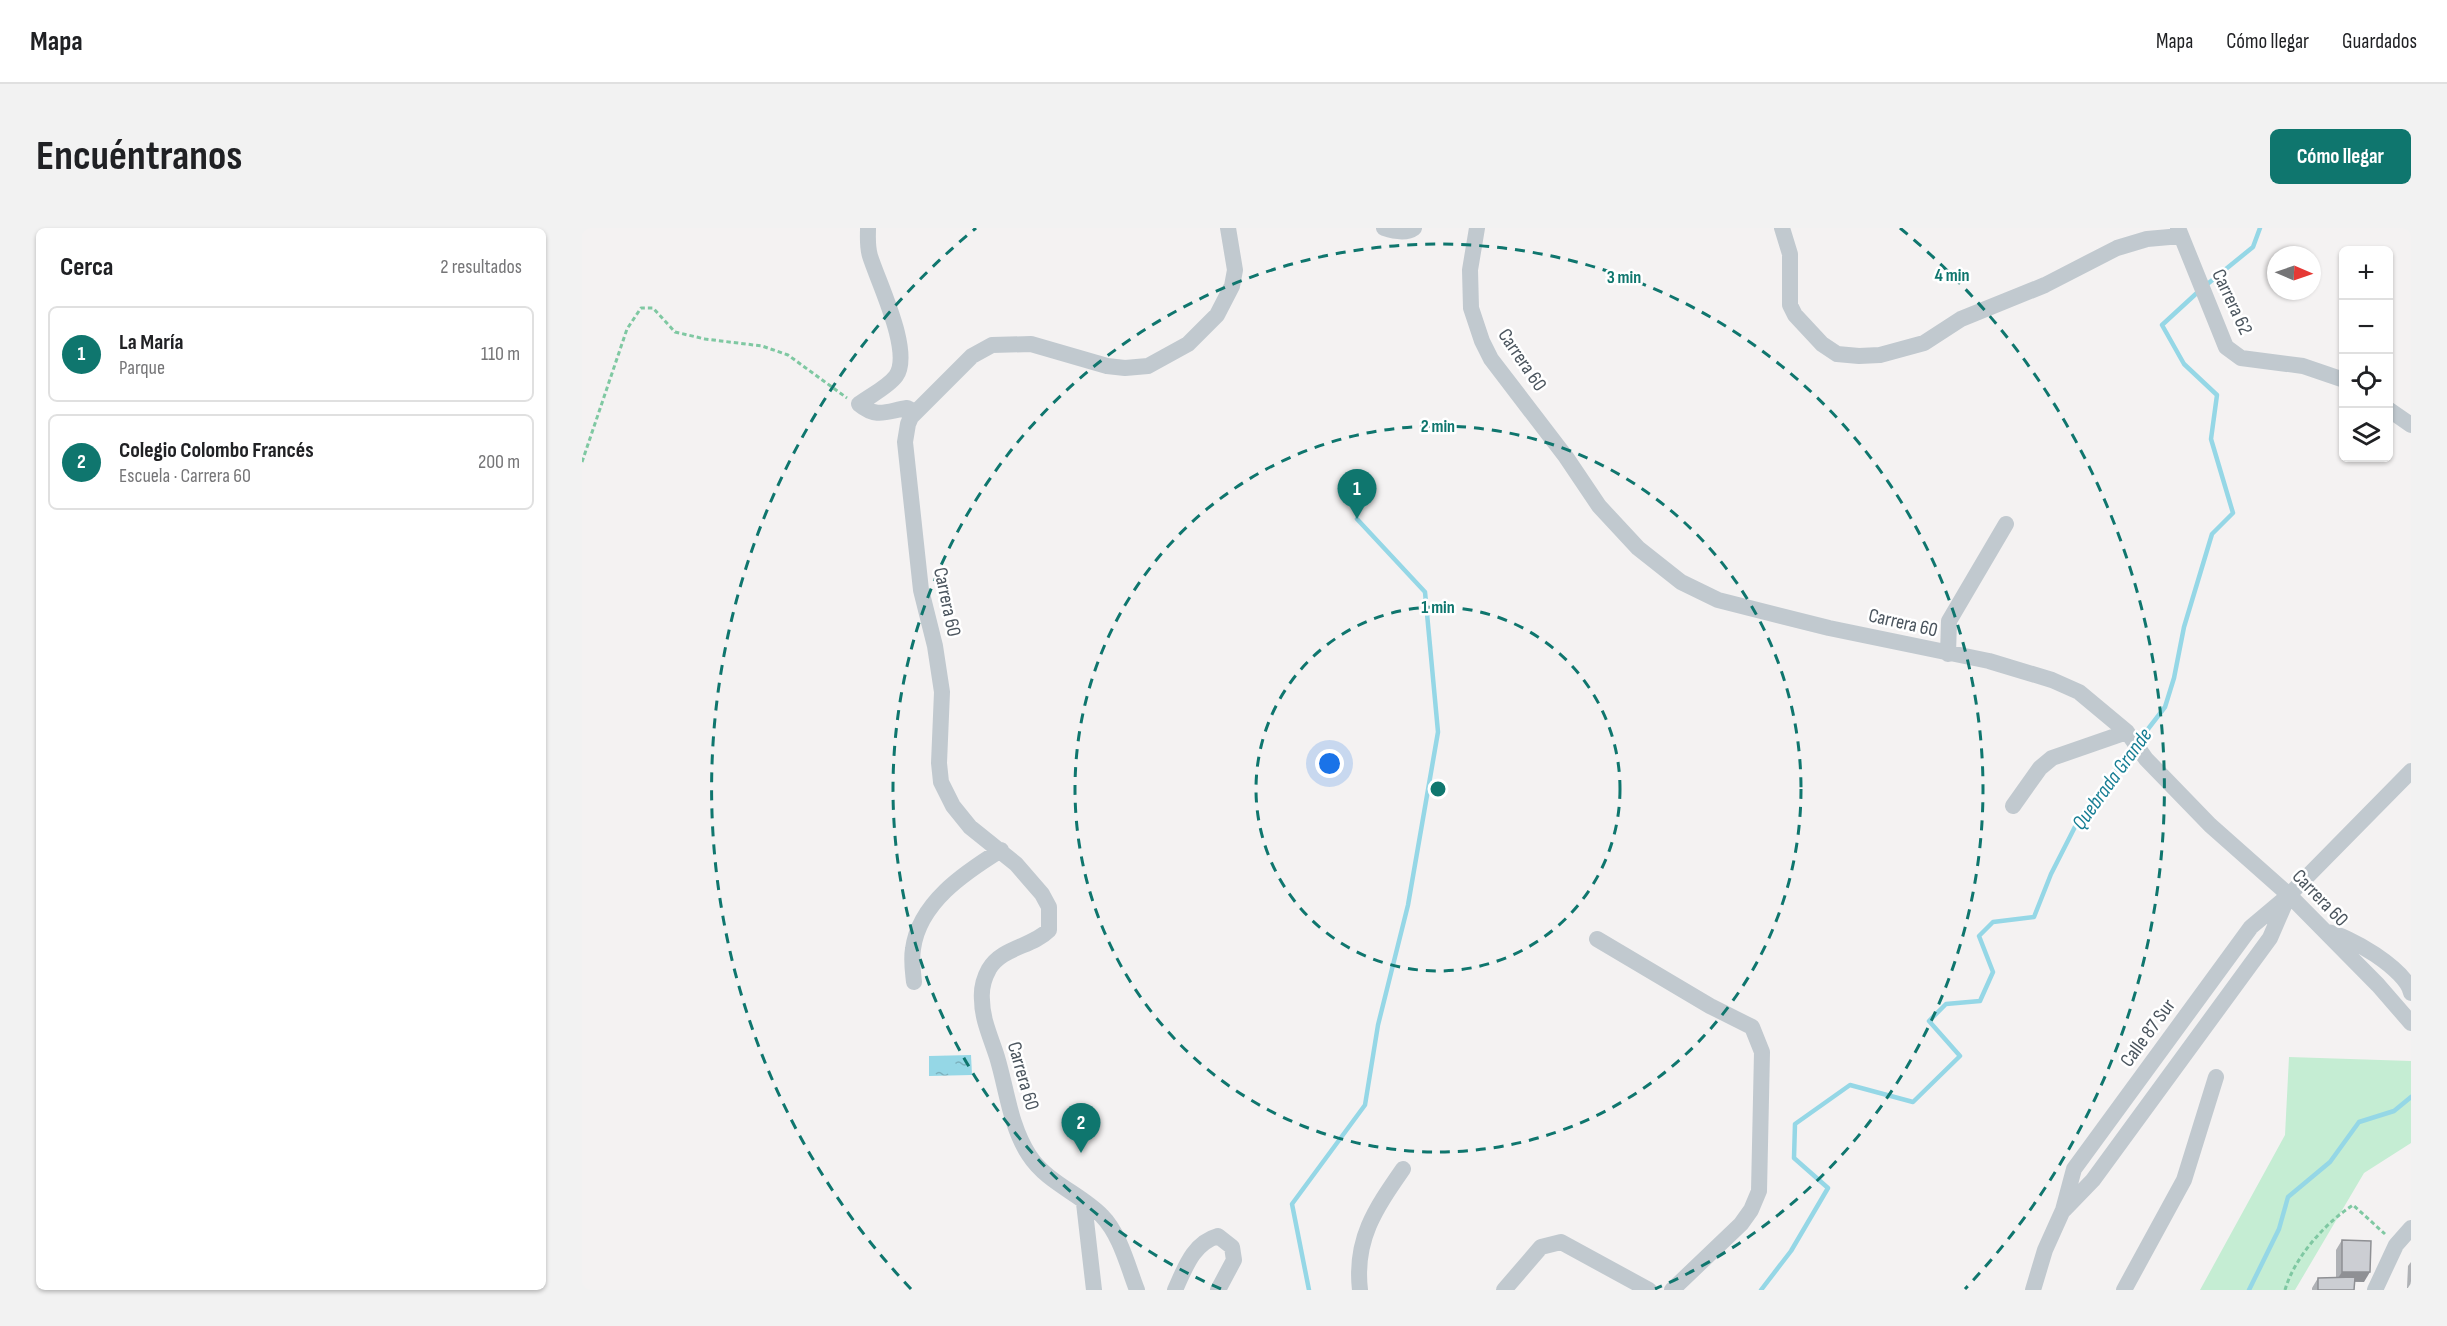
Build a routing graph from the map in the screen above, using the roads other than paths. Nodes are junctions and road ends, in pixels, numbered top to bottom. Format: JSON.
{"nodes":[{"id":1,"x":868,"y":228,"type":"edge"},
{"id":2,"x":1228,"y":228,"type":"edge"},
{"id":3,"x":1384,"y":228,"type":"edge"},
{"id":4,"x":1414,"y":228,"type":"edge"},
{"id":5,"x":1477,"y":228,"type":"edge"},
{"id":6,"x":1782,"y":228,"type":"edge"},
{"id":7,"x":2180,"y":232,"type":"edge"},
{"id":8,"x":2339,"y":379,"type":"edge"},
{"id":9,"x":915,"y":412,"type":"junction"},
{"id":10,"x":2393,"y":412,"type":"edge"},
{"id":11,"x":2411,"y":425,"type":"edge"},
{"id":12,"x":2006,"y":524,"type":"dead end"},
{"id":13,"x":1948,"y":654,"type":"junction"},
{"id":14,"x":2133,"y":740,"type":"junction"},
{"id":15,"x":2411,"y":771,"type":"edge"},
{"id":16,"x":2013,"y":806,"type":"dead end"},
{"id":17,"x":1001,"y":850,"type":"junction"},
{"id":18,"x":2289,"y":895,"type":"junction"},
{"id":19,"x":2322,"y":931,"type":"junction"},
{"id":20,"x":1597,"y":939,"type":"dead end"},
{"id":21,"x":914,"y":982,"type":"dead end"},
{"id":22,"x":2411,"y":993,"type":"edge"},
{"id":23,"x":2410,"y":1016,"type":"edge"},
{"id":24,"x":2216,"y":1077,"type":"dead end"},
{"id":25,"x":1403,"y":1169,"type":"dead end"},
{"id":26,"x":1084,"y":1203,"type":"junction"},
{"id":27,"x":2411,"y":1228,"type":"edge"},
{"id":28,"x":1094,"y":1290,"type":"edge"},
{"id":29,"x":1137,"y":1290,"type":"edge"},
{"id":30,"x":1175,"y":1290,"type":"edge"},
{"id":31,"x":1218,"y":1290,"type":"edge"},
{"id":32,"x":1360,"y":1290,"type":"edge"},
{"id":33,"x":1504,"y":1290,"type":"edge"},
{"id":34,"x":1649,"y":1290,"type":"edge"},
{"id":35,"x":1672,"y":1290,"type":"edge"},
{"id":36,"x":2033,"y":1290,"type":"edge"},
{"id":37,"x":2124,"y":1290,"type":"edge"},
{"id":38,"x":2375,"y":1290,"type":"edge"}],
"edges":[{"from":1,"to":9,"type":"street"},
{"from":2,"to":9,"type":"street","name":"Carrera 60"},
{"from":3,"to":4,"type":"street"},
{"from":5,"to":13,"type":"street","name":"Carrera 60"},
{"from":6,"to":7,"type":"street"},
{"from":7,"to":8,"type":"street","name":"Carrera 62"},
{"from":9,"to":17,"type":"street","name":"Carrera 60"},
{"from":10,"to":11,"type":"street"},
{"from":12,"to":13,"type":"street"},
{"from":13,"to":14,"type":"street","name":"Carrera 60"},
{"from":14,"to":16,"type":"street"},
{"from":14,"to":18,"type":"street","name":"Carrera 60"},
{"from":15,"to":18,"type":"street","name":"Calle 87 Sur"},
{"from":17,"to":21,"type":"street"},
{"from":17,"to":26,"type":"street","name":"Carrera 60"},
{"from":18,"to":19,"type":"street","name":"Carrera 60"},
{"from":18,"to":36,"type":"street","name":"Calle 87 Sur"},
{"from":19,"to":22,"type":"street"},
{"from":19,"to":23,"type":"street","name":"Carrera 60"},
{"from":20,"to":35,"type":"street"},
{"from":24,"to":37,"type":"street"},
{"from":25,"to":32,"type":"street"},
{"from":26,"to":28,"type":"street"},
{"from":26,"to":29,"type":"street","name":"Carrera 60"},
{"from":27,"to":38,"type":"street"},
{"from":30,"to":31,"type":"street"},
{"from":33,"to":34,"type":"street"}]}
